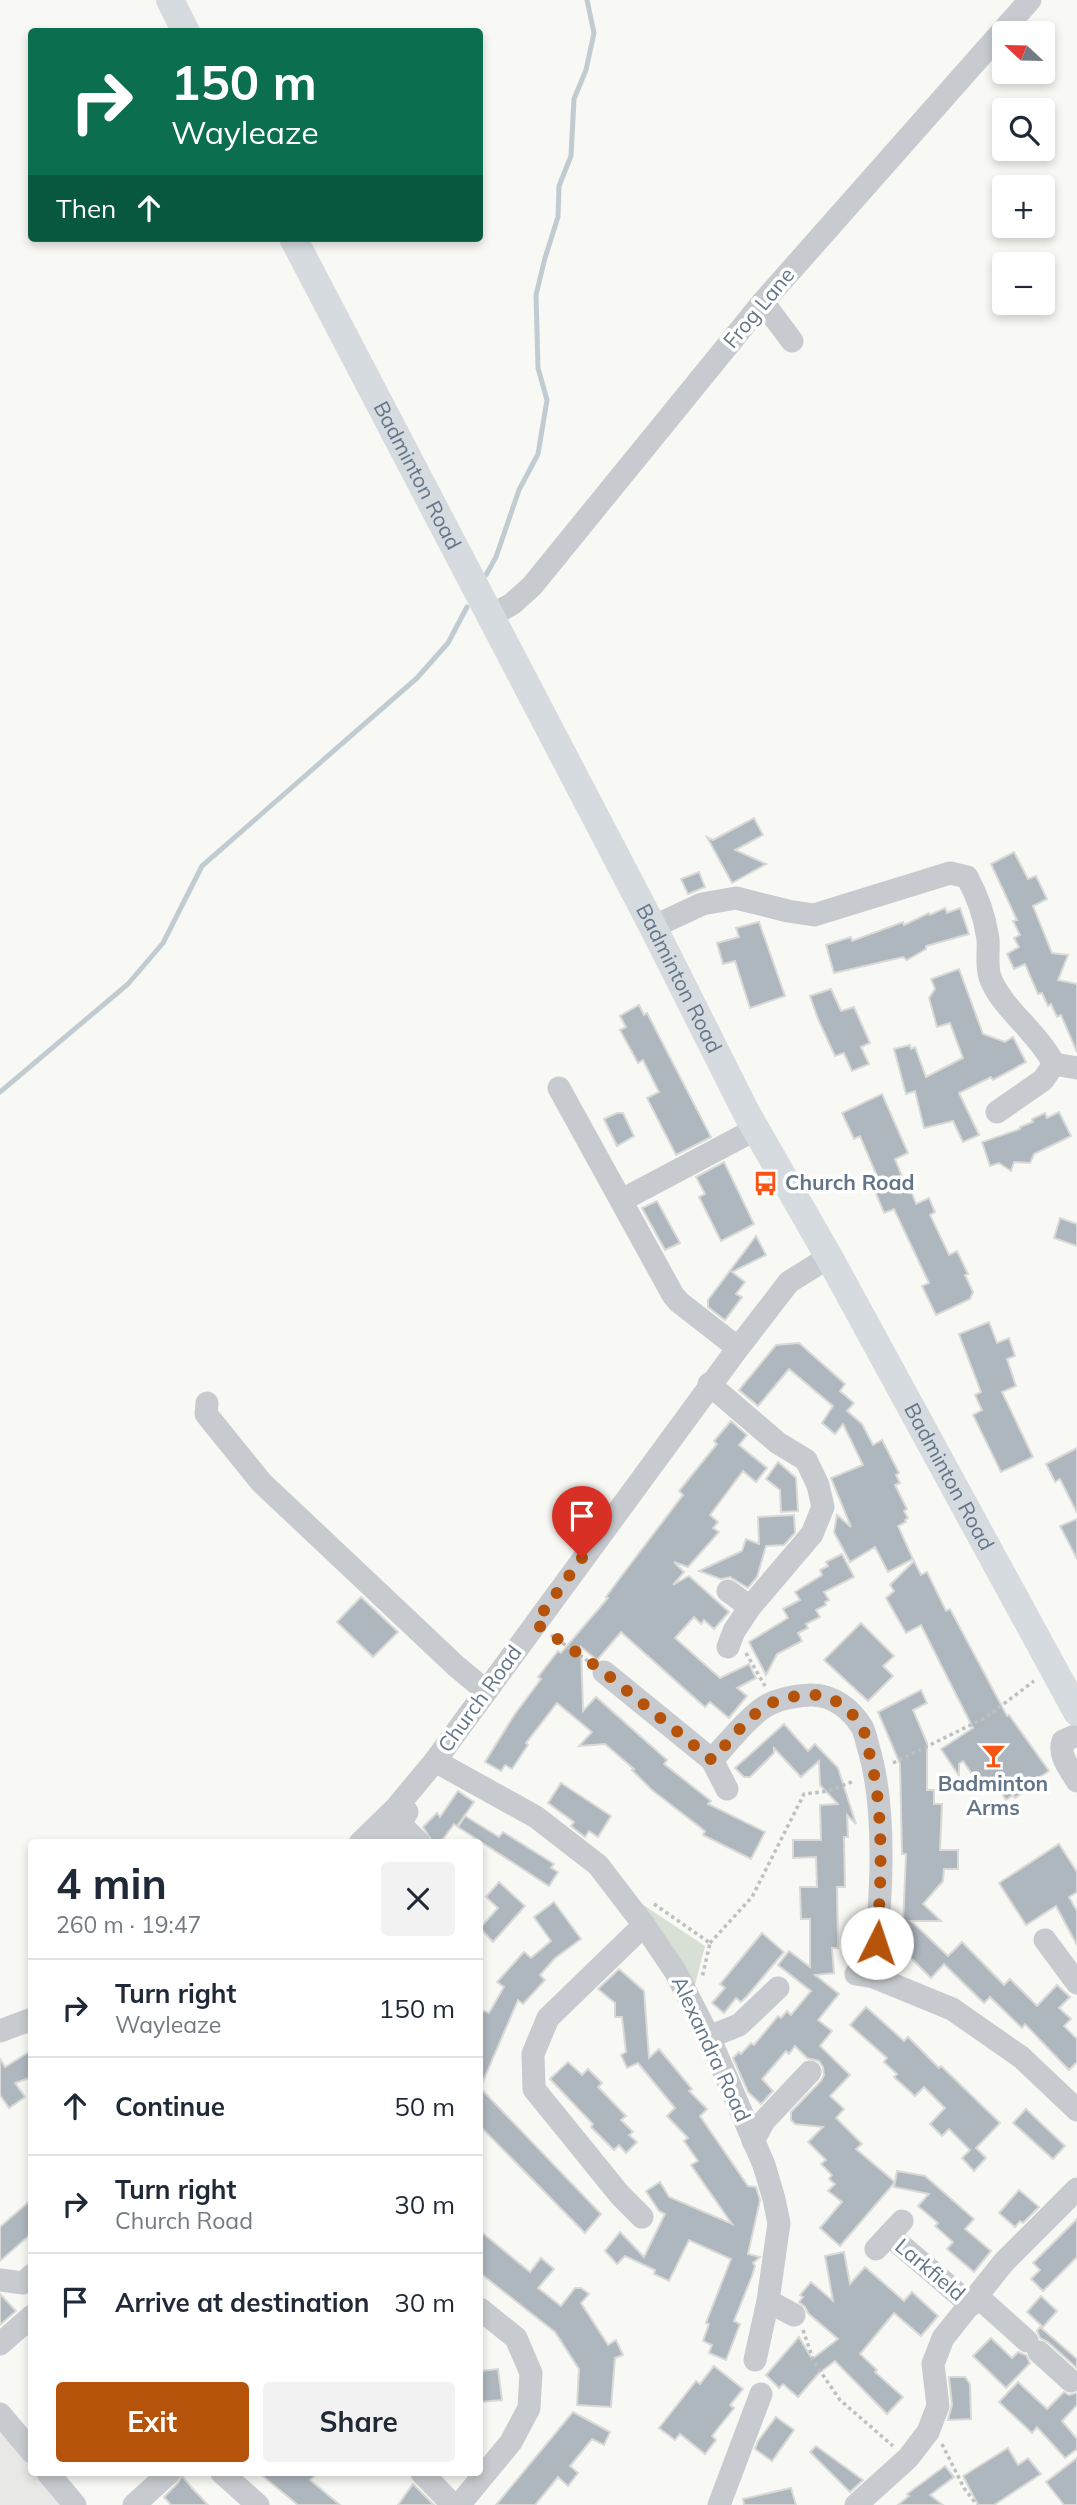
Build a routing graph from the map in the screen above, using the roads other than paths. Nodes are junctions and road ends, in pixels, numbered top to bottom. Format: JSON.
{"nodes":[{"id":1,"x":170,"y":0,"type":"edge"},
{"id":2,"x":1030,"y":0,"type":"edge"},
{"id":3,"x":184,"y":28,"type":"edge"},
{"id":4,"x":295,"y":242,"type":"edge"},
{"id":5,"x":762,"y":302,"type":"junction"},
{"id":6,"x":792,"y":341,"type":"dead end"},
{"id":7,"x":490,"y":616,"type":"junction"},
{"id":8,"x":653,"y":927,"type":"junction"},
{"id":9,"x":1054,"y":1064,"type":"junction"},
{"id":10,"x":1077,"y":1068,"type":"edge"},
{"id":11,"x":559,"y":1088,"type":"dead end"},
{"id":12,"x":997,"y":1112,"type":"dead end"},
{"id":13,"x":756,"y":1129,"type":"junction"},
{"id":14,"x":622,"y":1200,"type":"junction"},
{"id":15,"x":829,"y":1257,"type":"junction"},
{"id":16,"x":738,"y":1348,"type":"junction"},
{"id":17,"x":709,"y":1384,"type":"junction"},
{"id":18,"x":207,"y":1402,"type":"dead end"},
{"id":19,"x":728,"y":1591,"type":"dead end"},
{"id":20,"x":750,"y":1607,"type":"junction"},
{"id":21,"x":731,"y":1639,"type":"road end"},
{"id":22,"x":604,"y":1672,"type":"road end"},
{"id":23,"x":486,"y":1691,"type":"junction"},
{"id":24,"x":1077,"y":1712,"type":"edge"},
{"id":25,"x":1077,"y":1735,"type":"edge"},
{"id":26,"x":712,"y":1760,"type":"junction"},
{"id":27,"x":435,"y":1761,"type":"junction"},
{"id":28,"x":1077,"y":1781,"type":"edge"},
{"id":29,"x":727,"y":1789,"type":"dead end"},
{"id":30,"x":409,"y":1791,"type":"junction"},
{"id":31,"x":400,"y":1824,"type":"junction"},
{"id":32,"x":364,"y":1839,"type":"edge"},
{"id":33,"x":387,"y":1839,"type":"edge"},
{"id":34,"x":415,"y":1839,"type":"edge"},
{"id":35,"x":644,"y":1925,"type":"junction"},
{"id":36,"x":1045,"y":1940,"type":"dead end"},
{"id":37,"x":1077,"y":1983,"type":"edge"},
{"id":38,"x":778,"y":1987,"type":"dead end"},
{"id":39,"x":28,"y":2020,"type":"edge"},
{"id":40,"x":0,"y":2031,"type":"edge"},
{"id":41,"x":709,"y":2037,"type":"junction"},
{"id":42,"x":810,"y":2072,"type":"dead end"},
{"id":43,"x":1077,"y":2109,"type":"edge"},
{"id":44,"x":754,"y":2141,"type":"junction"},
{"id":45,"x":1075,"y":2197,"type":"edge"},
{"id":46,"x":642,"y":2217,"type":"dead end"},
{"id":47,"x":889,"y":2235,"type":"dead end"},
{"id":48,"x":974,"y":2300,"type":"junction"},
{"id":49,"x":768,"y":2301,"type":"junction"},
{"id":50,"x":483,"y":2311,"type":"edge"},
{"id":51,"x":794,"y":2315,"type":"road end"},
{"id":52,"x":28,"y":2320,"type":"edge"},
{"id":53,"x":0,"y":2344,"type":"edge"},
{"id":54,"x":755,"y":2360,"type":"dead end"},
{"id":55,"x":1071,"y":2381,"type":"dead end"},
{"id":56,"x":761,"y":2394,"type":"dead end"},
{"id":57,"x":0,"y":2414,"type":"edge"},
{"id":58,"x":28,"y":2447,"type":"edge"},
{"id":59,"x":51,"y":2476,"type":"edge"},
{"id":60,"x":166,"y":2476,"type":"edge"},
{"id":61,"x":225,"y":2476,"type":"edge"},
{"id":62,"x":425,"y":2476,"type":"edge"},
{"id":63,"x":75,"y":2505,"type":"edge"},
{"id":64,"x":134,"y":2505,"type":"edge"},
{"id":65,"x":258,"y":2505,"type":"edge"},
{"id":66,"x":453,"y":2505,"type":"edge"},
{"id":67,"x":460,"y":2505,"type":"edge"},
{"id":68,"x":719,"y":2505,"type":"edge"},
{"id":69,"x":856,"y":2505,"type":"edge"}],
"edges":[{"from":1,"to":3,"type":"main road"},
{"from":2,"to":5,"type":"street","name":"Frog Lane"},
{"from":4,"to":7,"type":"main road","name":"Badminton Road"},
{"from":5,"to":6,"type":"street"},
{"from":5,"to":7,"type":"street","name":"Frog Lane"},
{"from":7,"to":8,"type":"main road","name":"Badminton Road"},
{"from":8,"to":9,"type":"street"},
{"from":8,"to":13,"type":"main road","name":"Badminton Road"},
{"from":9,"to":10,"type":"street"},
{"from":9,"to":12,"type":"street"},
{"from":11,"to":14,"type":"street"},
{"from":13,"to":14,"type":"street"},
{"from":13,"to":15,"type":"main road","name":"Badminton Road"},
{"from":14,"to":16,"type":"street"},
{"from":15,"to":16,"type":"street","name":"Church Road"},
{"from":15,"to":24,"type":"main road","name":"Badminton Road"},
{"from":16,"to":17,"type":"street","name":"Church Road"},
{"from":17,"to":20,"type":"street"},
{"from":17,"to":23,"type":"street","name":"Church Road"},
{"from":18,"to":23,"type":"street"},
{"from":19,"to":20,"type":"street"},
{"from":20,"to":21,"type":"street"},
{"from":22,"to":26,"type":"street"},
{"from":23,"to":27,"type":"street","name":"Church Road"},
{"from":25,"to":28,"type":"street"},
{"from":26,"to":29,"type":"street"},
{"from":26,"to":43,"type":"street"},
{"from":27,"to":30,"type":"street","name":"Church Road"},
{"from":27,"to":35,"type":"street","name":"Alexandra Road"},
{"from":30,"to":31,"type":"street"},
{"from":30,"to":32,"type":"street","name":"Church Road"},
{"from":31,"to":33,"type":"street"},
{"from":31,"to":34,"type":"street"},
{"from":35,"to":41,"type":"street","name":"Alexandra Road"},
{"from":35,"to":46,"type":"street"},
{"from":36,"to":37,"type":"street"},
{"from":38,"to":41,"type":"street"},
{"from":39,"to":40,"type":"street"},
{"from":41,"to":44,"type":"street","name":"Alexandra Road"},
{"from":42,"to":44,"type":"street"},
{"from":44,"to":49,"type":"street","name":"Alexandra Road"},
{"from":45,"to":48,"type":"street"},
{"from":47,"to":48,"type":"street","name":"Larkfield"},
{"from":48,"to":55,"type":"street","name":"Larkfield"},
{"from":48,"to":69,"type":"street"},
{"from":49,"to":51,"type":"street"},
{"from":49,"to":54,"type":"street","name":"Alexandra Road"},
{"from":50,"to":67,"type":"street"},
{"from":52,"to":53,"type":"street"},
{"from":56,"to":68,"type":"street"},
{"from":57,"to":58,"type":"street"},
{"from":59,"to":63,"type":"street"},
{"from":60,"to":64,"type":"street"},
{"from":61,"to":65,"type":"street"},
{"from":62,"to":66,"type":"street"}]}
